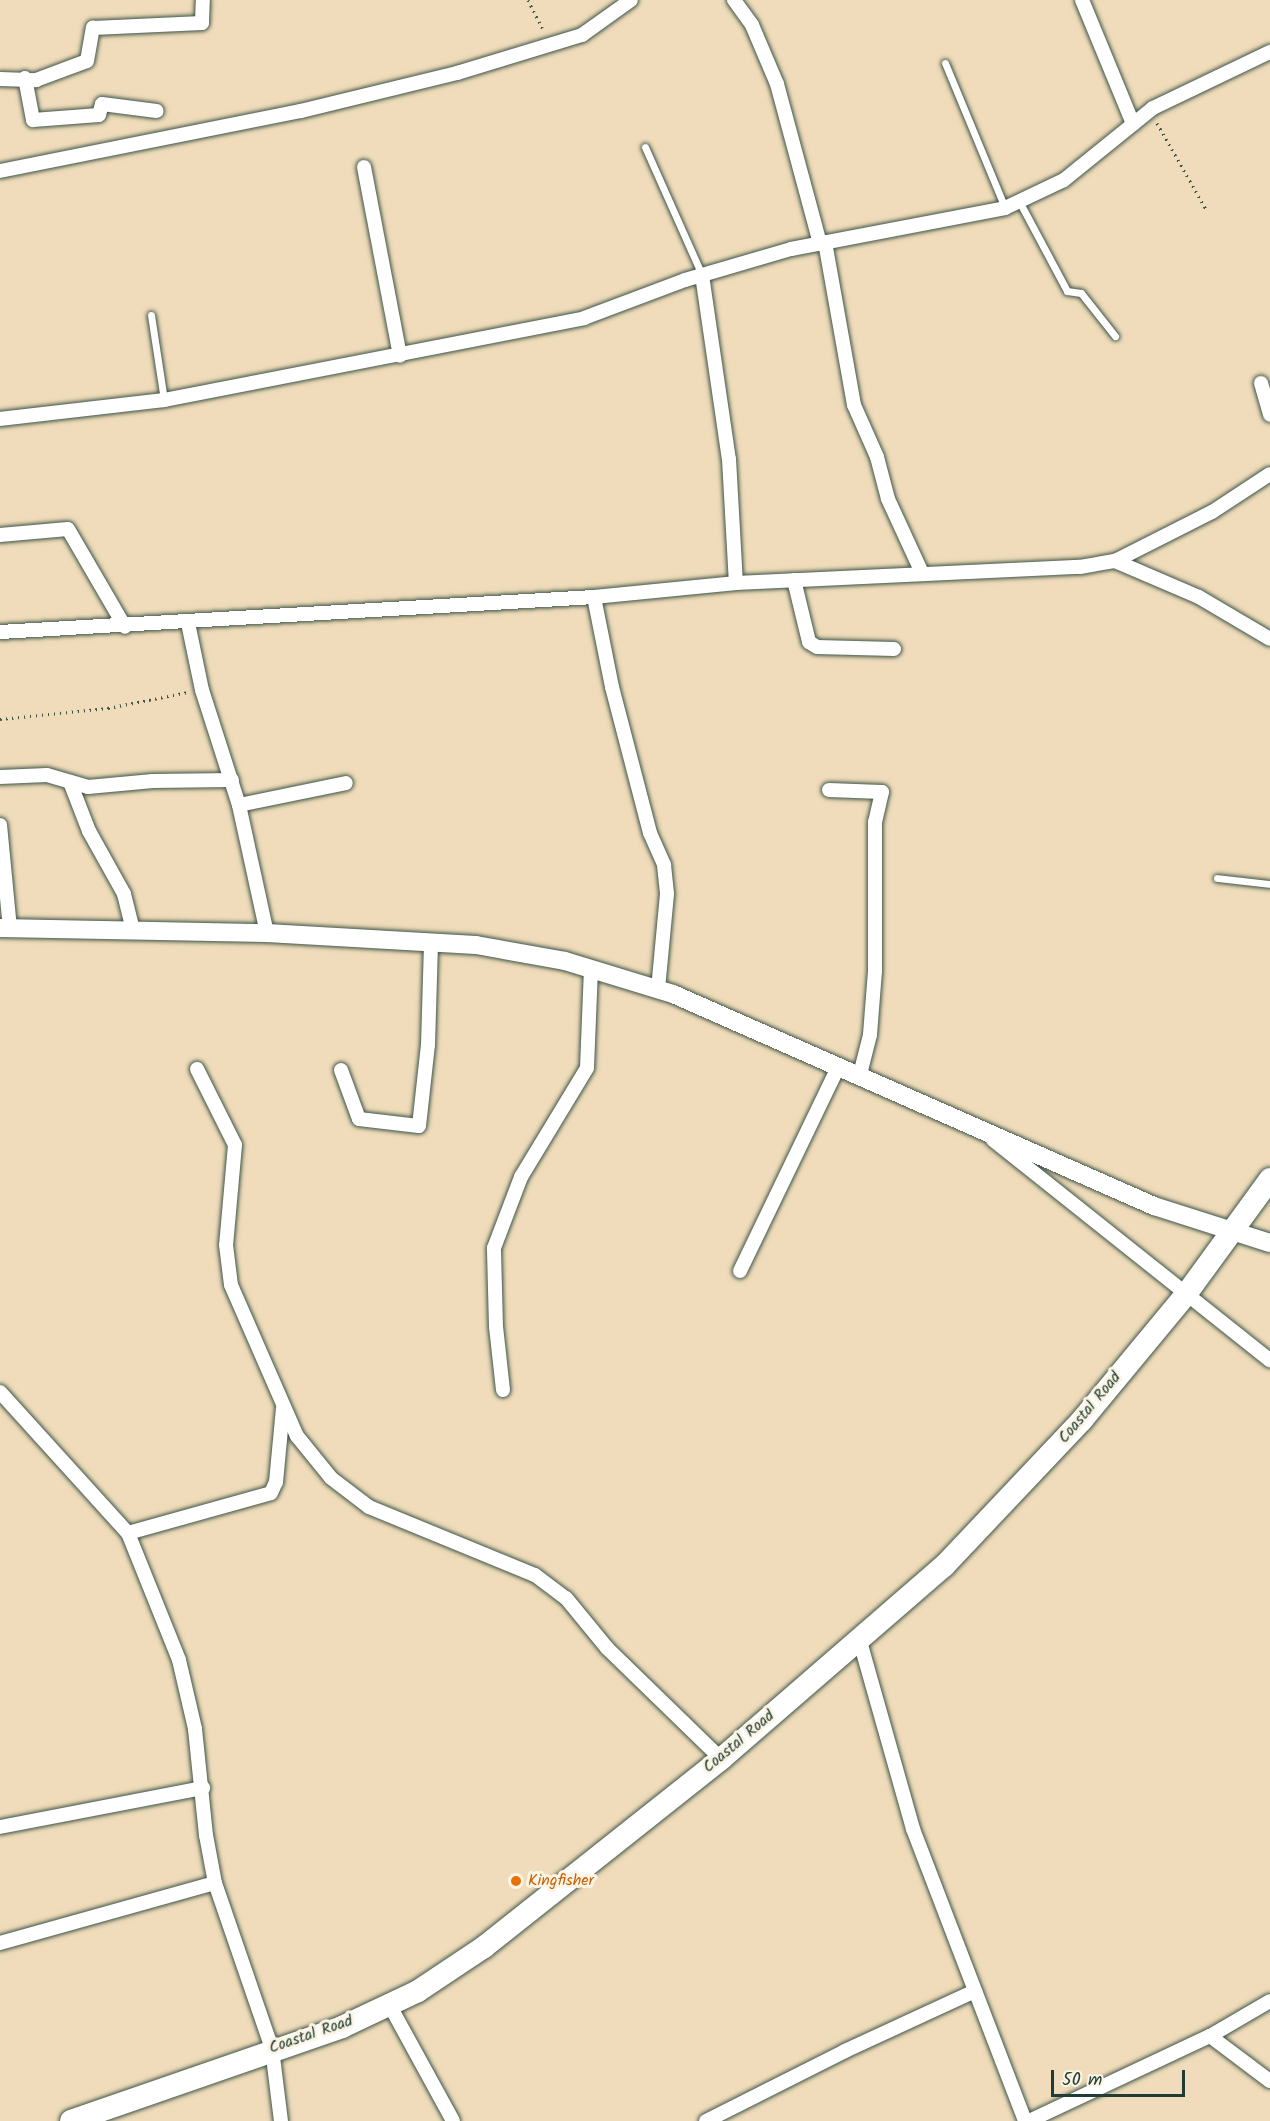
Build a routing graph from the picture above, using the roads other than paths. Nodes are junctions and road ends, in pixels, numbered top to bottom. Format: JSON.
{"nodes":[{"id":1,"x":203,"y":0,"type":"edge"},
{"id":2,"x":631,"y":0,"type":"edge"},
{"id":3,"x":1082,"y":0,"type":"edge"},
{"id":4,"x":740,"y":2,"type":"edge"},
{"id":5,"x":1270,"y":52,"type":"edge"},
{"id":6,"x":945,"y":63,"type":"dead end"},
{"id":7,"x":25,"y":78,"type":"junction"},
{"id":8,"x":0,"y":79,"type":"edge"},
{"id":9,"x":157,"y":111,"type":"dead end"},
{"id":10,"x":1133,"y":124,"type":"junction"},
{"id":11,"x":645,"y":147,"type":"dead end"},
{"id":12,"x":364,"y":167,"type":"dead end"},
{"id":13,"x":0,"y":171,"type":"edge"},
{"id":14,"x":1019,"y":201,"type":"junction"},
{"id":15,"x":1005,"y":208,"type":"junction"},
{"id":16,"x":823,"y":242,"type":"junction"},
{"id":17,"x":702,"y":275,"type":"junction"},
{"id":18,"x":151,"y":315,"type":"dead end"},
{"id":19,"x":1115,"y":336,"type":"dead end"},
{"id":20,"x":400,"y":356,"type":"junction"},
{"id":21,"x":1261,"y":383,"type":"dead end"},
{"id":22,"x":164,"y":400,"type":"junction"},
{"id":23,"x":1270,"y":415,"type":"edge"},
{"id":24,"x":0,"y":419,"type":"edge"},
{"id":25,"x":1270,"y":474,"type":"edge"},
{"id":26,"x":0,"y":535,"type":"edge"},
{"id":27,"x":1115,"y":561,"type":"junction"},
{"id":28,"x":922,"y":573,"type":"junction"},
{"id":29,"x":794,"y":580,"type":"junction"},
{"id":30,"x":736,"y":583,"type":"junction"},
{"id":31,"x":594,"y":597,"type":"junction"},
{"id":32,"x":188,"y":623,"type":"junction"},
{"id":33,"x":125,"y":627,"type":"junction"},
{"id":34,"x":0,"y":632,"type":"edge"},
{"id":35,"x":1270,"y":639,"type":"edge"},
{"id":36,"x":894,"y":649,"type":"dead end"},
{"id":37,"x":0,"y":777,"type":"edge"},
{"id":38,"x":232,"y":780,"type":"junction"},
{"id":39,"x":70,"y":782,"type":"junction"},
{"id":40,"x":346,"y":783,"type":"dead end"},
{"id":41,"x":829,"y":789,"type":"dead end"},
{"id":42,"x":239,"y":805,"type":"junction"},
{"id":43,"x":0,"y":825,"type":"edge"},
{"id":44,"x":1216,"y":878,"type":"dead end"},
{"id":45,"x":1270,"y":884,"type":"edge"},
{"id":46,"x":5,"y":928,"type":"edge"},
{"id":47,"x":133,"y":931,"type":"junction"},
{"id":48,"x":267,"y":933,"type":"junction"},
{"id":49,"x":431,"y":942,"type":"junction"},
{"id":50,"x":591,"y":969,"type":"junction"},
{"id":51,"x":658,"y":989,"type":"junction"},
{"id":52,"x":837,"y":1069,"type":"junction"},
{"id":53,"x":197,"y":1070,"type":"dead end"},
{"id":54,"x":341,"y":1070,"type":"dead end"},
{"id":55,"x":859,"y":1078,"type":"junction"},
{"id":56,"x":973,"y":1124,"type":"junction"},
{"id":57,"x":1270,"y":1179,"type":"edge"},
{"id":58,"x":1232,"y":1233,"type":"junction"},
{"id":59,"x":1270,"y":1243,"type":"edge"},
{"id":60,"x":740,"y":1271,"type":"dead end"},
{"id":61,"x":1187,"y":1293,"type":"junction"},
{"id":62,"x":1270,"y":1360,"type":"edge"},
{"id":63,"x":503,"y":1390,"type":"dead end"},
{"id":64,"x":0,"y":1392,"type":"edge"},
{"id":65,"x":284,"y":1405,"type":"junction"},
{"id":66,"x":128,"y":1533,"type":"junction"},
{"id":67,"x":859,"y":1638,"type":"junction"},
{"id":68,"x":721,"y":1759,"type":"junction"},
{"id":69,"x":203,"y":1788,"type":"junction"},
{"id":70,"x":0,"y":1827,"type":"edge"},
{"id":71,"x":215,"y":1883,"type":"junction"},
{"id":72,"x":0,"y":1943,"type":"edge"},
{"id":73,"x":975,"y":1991,"type":"junction"},
{"id":74,"x":1270,"y":2001,"type":"edge"},
{"id":75,"x":389,"y":2004,"type":"junction"},
{"id":76,"x":1210,"y":2036,"type":"junction"},
{"id":77,"x":273,"y":2049,"type":"junction"},
{"id":78,"x":1270,"y":2081,"type":"edge"},
{"id":79,"x":71,"y":2121,"type":"edge"},
{"id":80,"x":281,"y":2121,"type":"edge"},
{"id":81,"x":453,"y":2121,"type":"edge"},
{"id":82,"x":706,"y":2121,"type":"edge"},
{"id":83,"x":1027,"y":2121,"type":"edge"}],
"edges":[{"from":1,"to":7,"type":"street"},
{"from":2,"to":13,"type":"street"},
{"from":3,"to":10,"type":"street"},
{"from":4,"to":16,"type":"street"},
{"from":5,"to":10,"type":"street"},
{"from":6,"to":15,"type":"lane"},
{"from":7,"to":8,"type":"street"},
{"from":7,"to":9,"type":"street"},
{"from":10,"to":14,"type":"street"},
{"from":11,"to":17,"type":"lane"},
{"from":12,"to":20,"type":"street"},
{"from":14,"to":15,"type":"street"},
{"from":14,"to":19,"type":"lane"},
{"from":15,"to":16,"type":"street"},
{"from":16,"to":17,"type":"street"},
{"from":16,"to":28,"type":"street"},
{"from":17,"to":20,"type":"street"},
{"from":17,"to":30,"type":"street"},
{"from":18,"to":22,"type":"lane"},
{"from":20,"to":22,"type":"street"},
{"from":21,"to":23,"type":"street"},
{"from":22,"to":24,"type":"street"},
{"from":25,"to":27,"type":"street"},
{"from":26,"to":33,"type":"street"},
{"from":27,"to":28,"type":"street"},
{"from":27,"to":35,"type":"street"},
{"from":28,"to":29,"type":"street"},
{"from":29,"to":30,"type":"street"},
{"from":29,"to":36,"type":"street"},
{"from":30,"to":31,"type":"street"},
{"from":31,"to":32,"type":"street"},
{"from":31,"to":51,"type":"street"},
{"from":32,"to":33,"type":"street"},
{"from":32,"to":38,"type":"street"},
{"from":33,"to":34,"type":"street"},
{"from":37,"to":39,"type":"street"},
{"from":38,"to":39,"type":"street"},
{"from":38,"to":42,"type":"street"},
{"from":39,"to":47,"type":"street"},
{"from":40,"to":42,"type":"street"},
{"from":41,"to":55,"type":"street"},
{"from":42,"to":48,"type":"street"},
{"from":43,"to":46,"type":"street"},
{"from":44,"to":45,"type":"lane"},
{"from":46,"to":47,"type":"street"},
{"from":47,"to":48,"type":"street"},
{"from":48,"to":49,"type":"street"},
{"from":49,"to":50,"type":"street"},
{"from":49,"to":54,"type":"street"},
{"from":50,"to":51,"type":"street"},
{"from":50,"to":63,"type":"street"},
{"from":51,"to":52,"type":"street"},
{"from":52,"to":55,"type":"street"},
{"from":52,"to":60,"type":"street"},
{"from":53,"to":65,"type":"street"},
{"from":55,"to":56,"type":"street"},
{"from":56,"to":58,"type":"street"},
{"from":56,"to":61,"type":"street"},
{"from":57,"to":58,"type":"main road","name":"Coastal Road"},
{"from":58,"to":59,"type":"street"},
{"from":58,"to":61,"type":"main road","name":"Coastal Road"},
{"from":61,"to":62,"type":"street"},
{"from":61,"to":67,"type":"main road","name":"Coastal Road"},
{"from":64,"to":66,"type":"street"},
{"from":65,"to":66,"type":"street"},
{"from":65,"to":68,"type":"street"},
{"from":66,"to":69,"type":"street"},
{"from":67,"to":68,"type":"main road","name":"Coastal Road"},
{"from":67,"to":73,"type":"street"},
{"from":68,"to":75,"type":"main road","name":"Coastal Road"},
{"from":69,"to":70,"type":"street"},
{"from":69,"to":71,"type":"street"},
{"from":71,"to":72,"type":"street"},
{"from":71,"to":77,"type":"street"},
{"from":73,"to":82,"type":"street"},
{"from":73,"to":83,"type":"street"},
{"from":74,"to":76,"type":"street"},
{"from":75,"to":77,"type":"main road","name":"Coastal Road"},
{"from":75,"to":81,"type":"street"},
{"from":76,"to":78,"type":"street"},
{"from":76,"to":83,"type":"street"},
{"from":77,"to":79,"type":"main road","name":"Coastal Road"},
{"from":77,"to":80,"type":"street"}]}
